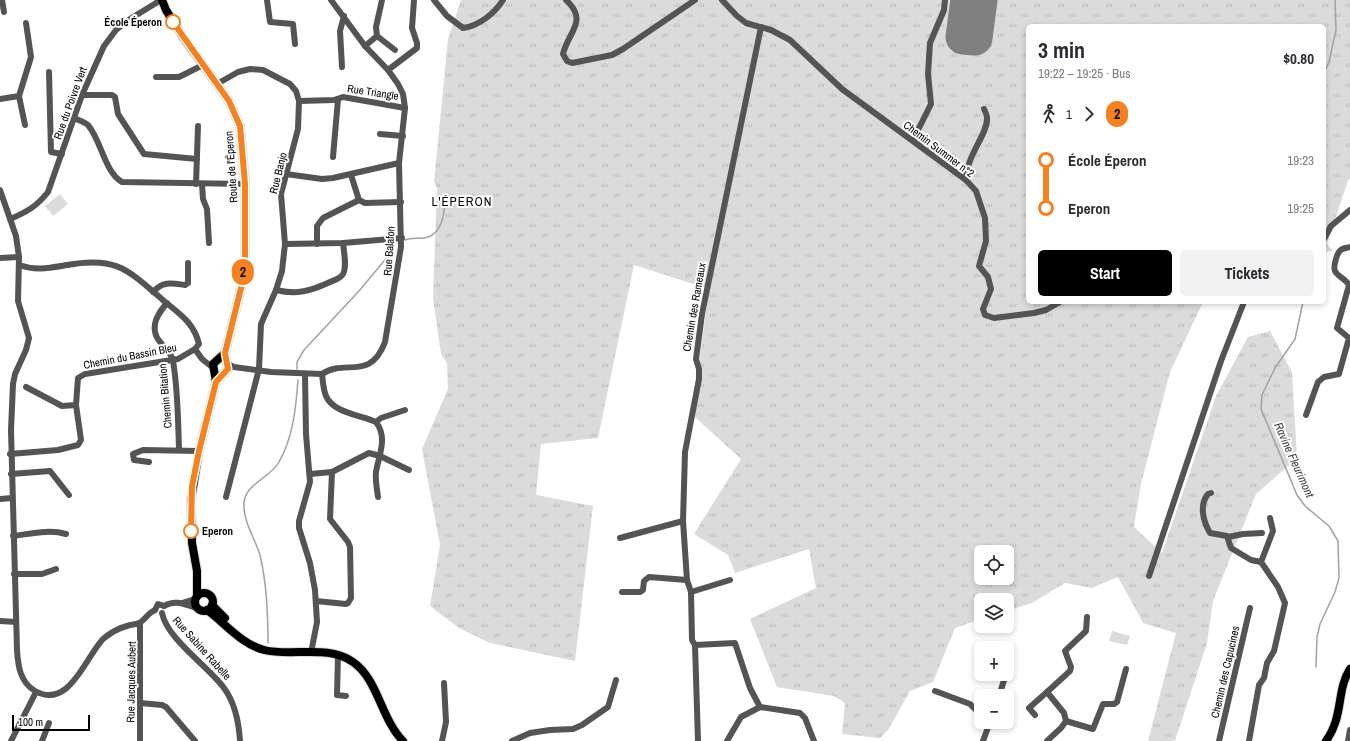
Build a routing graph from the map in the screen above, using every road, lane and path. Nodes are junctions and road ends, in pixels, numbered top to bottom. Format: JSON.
{"nodes":[{"id":1,"x":2,"y":0,"type":"edge"},
{"id":2,"x":161,"y":0,"type":"edge"},
{"id":3,"x":267,"y":0,"type":"edge"},
{"id":4,"x":331,"y":0,"type":"edge"},
{"id":5,"x":382,"y":0,"type":"edge"},
{"id":6,"x":414,"y":0,"type":"edge"},
{"id":7,"x":434,"y":0,"type":"edge"},
{"id":8,"x":503,"y":0,"type":"edge"},
{"id":9,"x":566,"y":0,"type":"edge"},
{"id":10,"x":696,"y":0,"type":"edge"},
{"id":11,"x":722,"y":0,"type":"edge"},
{"id":12,"x":945,"y":0,"type":"edge"},
{"id":13,"x":4,"y":12,"type":"dead end"},
{"id":14,"x":344,"y":16,"type":"junction"},
{"id":15,"x":26,"y":23,"type":"dead end"},
{"id":16,"x":761,"y":27,"type":"junction"},
{"id":17,"x":377,"y":36,"type":"junction"},
{"id":18,"x":294,"y":44,"type":"dead end"},
{"id":19,"x":365,"y":46,"type":"junction"},
{"id":20,"x":395,"y":50,"type":"dead end"},
{"id":21,"x":203,"y":65,"type":"junction"},
{"id":22,"x":342,"y":67,"type":"dead end"},
{"id":23,"x":388,"y":70,"type":"junction"},
{"id":24,"x":49,"y":72,"type":"dead end"},
{"id":25,"x":156,"y":77,"type":"dead end"},
{"id":26,"x":217,"y":84,"type":"junction"},
{"id":27,"x":82,"y":95,"type":"junction"},
{"id":28,"x":19,"y":96,"type":"junction"},
{"id":29,"x":0,"y":99,"type":"edge"},
{"id":30,"x":338,"y":99,"type":"junction"},
{"id":31,"x":299,"y":101,"type":"junction"},
{"id":32,"x":405,"y":108,"type":"junction"},
{"id":33,"x":984,"y":108,"type":"dead end"},
{"id":34,"x":74,"y":118,"type":"junction"},
{"id":35,"x":25,"y":125,"type":"dead end"},
{"id":36,"x":198,"y":126,"type":"dead end"},
{"id":37,"x":380,"y":134,"type":"dead end"},
{"id":38,"x":403,"y":136,"type":"junction"},
{"id":39,"x":921,"y":147,"type":"junction"},
{"id":40,"x":62,"y":154,"type":"junction"},
{"id":41,"x":333,"y":157,"type":"dead end"},
{"id":42,"x":197,"y":159,"type":"junction"},
{"id":43,"x":399,"y":163,"type":"junction"},
{"id":44,"x":286,"y":174,"type":"junction"},
{"id":45,"x":350,"y":175,"type":"junction"},
{"id":46,"x":966,"y":180,"type":"junction"},
{"id":47,"x":199,"y":184,"type":"junction"},
{"id":48,"x":245,"y":184,"type":"junction"},
{"id":49,"x":0,"y":190,"type":"edge"},
{"id":50,"x":359,"y":200,"type":"junction"},
{"id":51,"x":401,"y":202,"type":"junction"},
{"id":52,"x":1350,"y":210,"type":"edge"},
{"id":53,"x":10,"y":219,"type":"junction"},
{"id":54,"x":1326,"y":235,"type":"edge"},
{"id":55,"x":402,"y":238,"type":"junction"},
{"id":56,"x":209,"y":243,"type":"dead end"},
{"id":57,"x":343,"y":243,"type":"junction"},
{"id":58,"x":285,"y":244,"type":"junction"},
{"id":59,"x":317,"y":244,"type":"junction"},
{"id":60,"x":1350,"y":247,"type":"edge"},
{"id":61,"x":19,"y":257,"type":"junction"},
{"id":62,"x":0,"y":258,"type":"edge"},
{"id":63,"x":188,"y":263,"type":"dead end"},
{"id":64,"x":19,"y":265,"type":"junction"},
{"id":65,"x":276,"y":290,"type":"junction"},
{"id":66,"x":153,"y":292,"type":"junction"},
{"id":67,"x":167,"y":303,"type":"junction"},
{"id":68,"x":1056,"y":304,"type":"edge"},
{"id":69,"x":1243,"y":304,"type":"edge"},
{"id":70,"x":195,"y":349,"type":"junction"},
{"id":71,"x":172,"y":360,"type":"junction"},
{"id":72,"x":221,"y":365,"type":"junction"},
{"id":73,"x":259,"y":369,"type":"junction"},
{"id":74,"x":305,"y":374,"type":"junction"},
{"id":75,"x":322,"y":374,"type":"junction"},
{"id":76,"x":26,"y":387,"type":"dead end"},
{"id":77,"x":76,"y":405,"type":"junction"},
{"id":78,"x":404,"y":410,"type":"dead end"},
{"id":79,"x":1306,"y":415,"type":"dead end"},
{"id":80,"x":376,"y":422,"type":"junction"},
{"id":81,"x":179,"y":450,"type":"junction"},
{"id":82,"x":199,"y":451,"type":"junction"},
{"id":83,"x":10,"y":454,"type":"junction"},
{"id":84,"x":380,"y":456,"type":"junction"},
{"id":85,"x":149,"y":462,"type":"dead end"},
{"id":86,"x":408,"y":470,"type":"dead end"},
{"id":87,"x":332,"y":472,"type":"junction"},
{"id":88,"x":11,"y":474,"type":"junction"},
{"id":89,"x":310,"y":474,"type":"junction"},
{"id":90,"x":1211,"y":493,"type":"dead end"},
{"id":91,"x":68,"y":495,"type":"dead end"},
{"id":92,"x":226,"y":497,"type":"dead end"},
{"id":93,"x":378,"y":497,"type":"dead end"},
{"id":94,"x":12,"y":498,"type":"junction"},
{"id":95,"x":0,"y":499,"type":"edge"},
{"id":96,"x":1270,"y":518,"type":"dead end"},
{"id":97,"x":683,"y":521,"type":"junction"},
{"id":98,"x":1262,"y":533,"type":"dead end"},
{"id":99,"x":66,"y":534,"type":"dead end"},
{"id":100,"x":13,"y":536,"type":"junction"},
{"id":101,"x":1228,"y":537,"type":"junction"},
{"id":102,"x":620,"y":538,"type":"dead end"},
{"id":103,"x":1261,"y":562,"type":"junction"},
{"id":104,"x":56,"y":569,"type":"dead end"},
{"id":105,"x":14,"y":574,"type":"junction"},
{"id":106,"x":1149,"y":576,"type":"dead end"},
{"id":107,"x":687,"y":580,"type":"junction"},
{"id":108,"x":730,"y":580,"type":"dead end"},
{"id":109,"x":622,"y":592,"type":"dead end"},
{"id":110,"x":691,"y":592,"type":"junction"},
{"id":111,"x":199,"y":599,"type":"junction"},
{"id":112,"x":316,"y":601,"type":"junction"},
{"id":113,"x":164,"y":606,"type":"junction"},
{"id":114,"x":210,"y":607,"type":"junction"},
{"id":115,"x":1250,"y":608,"type":"dead end"},
{"id":116,"x":155,"y":610,"type":"junction"},
{"id":117,"x":162,"y":613,"type":"junction"},
{"id":118,"x":1087,"y":617,"type":"dead end"},
{"id":119,"x":0,"y":621,"type":"edge"},
{"id":120,"x":16,"y":622,"type":"junction"},
{"id":121,"x":140,"y":623,"type":"junction"},
{"id":122,"x":695,"y":645,"type":"junction"},
{"id":123,"x":311,"y":653,"type":"junction"},
{"id":124,"x":338,"y":656,"type":"junction"},
{"id":125,"x":1126,"y":669,"type":"dead end"},
{"id":126,"x":1350,"y":669,"type":"edge"},
{"id":127,"x":616,"y":680,"type":"dead end"},
{"id":128,"x":444,"y":683,"type":"dead end"},
{"id":129,"x":935,"y":691,"type":"dead end"},
{"id":130,"x":36,"y":692,"type":"junction"},
{"id":131,"x":1047,"y":692,"type":"junction"},
{"id":132,"x":346,"y":696,"type":"dead end"},
{"id":133,"x":140,"y":703,"type":"junction"},
{"id":134,"x":760,"y":707,"type":"junction"},
{"id":135,"x":974,"y":708,"type":"edge"},
{"id":136,"x":1035,"y":715,"type":"dead end"},
{"id":137,"x":1066,"y":721,"type":"junction"},
{"id":138,"x":49,"y":723,"type":"dead end"},
{"id":139,"x":987,"y":729,"type":"edge"},
{"id":140,"x":1350,"y":730,"type":"edge"},
{"id":141,"x":11,"y":741,"type":"edge"},
{"id":142,"x":42,"y":741,"type":"edge"},
{"id":143,"x":140,"y":741,"type":"edge"},
{"id":144,"x":196,"y":741,"type":"edge"},
{"id":145,"x":240,"y":741,"type":"edge"},
{"id":146,"x":403,"y":741,"type":"edge"},
{"id":147,"x":442,"y":741,"type":"edge"},
{"id":148,"x":512,"y":741,"type":"edge"},
{"id":149,"x":698,"y":741,"type":"edge"},
{"id":150,"x":727,"y":741,"type":"edge"},
{"id":151,"x":814,"y":741,"type":"edge"},
{"id":152,"x":983,"y":741,"type":"edge"},
{"id":153,"x":1047,"y":741,"type":"edge"},
{"id":154,"x":1219,"y":741,"type":"edge"},
{"id":155,"x":1249,"y":741,"type":"edge"},
{"id":156,"x":1326,"y":741,"type":"edge"},
{"id":157,"x":1348,"y":741,"type":"edge"}],
"edges":[{"from":1,"to":13,"type":"street"},
{"from":2,"to":21,"type":"main road","name":"Route de l'Éperon"},
{"from":2,"to":27,"type":"street","name":"Rue du Poivre Vert"},
{"from":3,"to":18,"type":"street"},
{"from":4,"to":14,"type":"street","name":"Rue Balafon"},
{"from":5,"to":17,"type":"street"},
{"from":6,"to":23,"type":"street"},
{"from":7,"to":8,"type":"street"},
{"from":9,"to":10,"type":"street"},
{"from":11,"to":16,"type":"street","name":"Chemin Summer n°2"},
{"from":12,"to":39,"type":"street"},
{"from":14,"to":19,"type":"street","name":"Rue Balafon"},
{"from":14,"to":22,"type":"street"},
{"from":15,"to":28,"type":"street"},
{"from":16,"to":39,"type":"street","name":"Chemin Summer n°2"},
{"from":16,"to":97,"type":"street","name":"Chemin des Rameaux"},
{"from":17,"to":19,"type":"street"},
{"from":17,"to":20,"type":"street"},
{"from":19,"to":23,"type":"street","name":"Rue Balafon"},
{"from":21,"to":25,"type":"street"},
{"from":21,"to":26,"type":"main road","name":"Route de l'Éperon"},
{"from":23,"to":32,"type":"street","name":"Rue Balafon"},
{"from":24,"to":40,"type":"street"},
{"from":26,"to":31,"type":"street"},
{"from":26,"to":48,"type":"main road","name":"Route de l'Éperon"},
{"from":27,"to":34,"type":"street","name":"Rue du Poivre Vert"},
{"from":27,"to":42,"type":"street"},
{"from":28,"to":29,"type":"street"},
{"from":28,"to":35,"type":"street"},
{"from":30,"to":31,"type":"street","name":"Rue Triangle"},
{"from":30,"to":32,"type":"street","name":"Rue Triangle"},
{"from":30,"to":41,"type":"street","name":"Rue Triangle"},
{"from":31,"to":44,"type":"street","name":"Rue Banjo"},
{"from":32,"to":38,"type":"street","name":"Rue Balafon"},
{"from":33,"to":46,"type":"street"},
{"from":34,"to":40,"type":"street","name":"Rue du Poivre Vert"},
{"from":34,"to":47,"type":"street"},
{"from":36,"to":42,"type":"street"},
{"from":37,"to":38,"type":"street"},
{"from":38,"to":43,"type":"street","name":"Rue Balafon"},
{"from":39,"to":46,"type":"street","name":"Chemin Summer n°2"},
{"from":40,"to":53,"type":"street","name":"Rue du Poivre Vert"},
{"from":42,"to":47,"type":"street"},
{"from":43,"to":45,"type":"street"},
{"from":43,"to":51,"type":"street","name":"Rue Balafon"},
{"from":44,"to":45,"type":"street"},
{"from":44,"to":58,"type":"street","name":"Rue Banjo"},
{"from":45,"to":50,"type":"street"},
{"from":46,"to":68,"type":"street","name":"Chemin Summer n°2"},
{"from":47,"to":48,"type":"street"},
{"from":47,"to":56,"type":"street"},
{"from":48,"to":72,"type":"main road","name":"Route de l'Éperon"},
{"from":49,"to":53,"type":"street"},
{"from":50,"to":51,"type":"street"},
{"from":50,"to":59,"type":"street"},
{"from":51,"to":55,"type":"street","name":"Rue Balafon"},
{"from":52,"to":54,"type":"street"},
{"from":53,"to":61,"type":"street"},
{"from":55,"to":57,"type":"street"},
{"from":55,"to":75,"type":"street","name":"Rue Balafon"},
{"from":57,"to":59,"type":"street"},
{"from":57,"to":65,"type":"street"},
{"from":58,"to":59,"type":"street"},
{"from":58,"to":65,"type":"street","name":"Rue Banjo"},
{"from":60,"to":79,"type":"street"},
{"from":61,"to":62,"type":"street"},
{"from":61,"to":64,"type":"street"},
{"from":63,"to":66,"type":"street"},
{"from":64,"to":66,"type":"street"},
{"from":64,"to":83,"type":"street"},
{"from":65,"to":73,"type":"street","name":"Rue Banjo"},
{"from":66,"to":67,"type":"street"},
{"from":67,"to":70,"type":"street"},
{"from":67,"to":71,"type":"street","name":"Chemin Bitation"},
{"from":69,"to":106,"type":"street"},
{"from":70,"to":71,"type":"street","name":"Chemin du Bassin Bleu"},
{"from":70,"to":72,"type":"street"},
{"from":71,"to":77,"type":"street","name":"Chemin du Bassin Bleu"},
{"from":71,"to":81,"type":"street","name":"Chemin Bitation"},
{"from":72,"to":73,"type":"street","name":"Rue Balafon"},
{"from":72,"to":82,"type":"main road"},
{"from":73,"to":74,"type":"street","name":"Rue Balafon"},
{"from":73,"to":92,"type":"street","name":"Rue Banjo"},
{"from":74,"to":75,"type":"street","name":"Rue Balafon"},
{"from":74,"to":89,"type":"street"},
{"from":75,"to":80,"type":"street"},
{"from":76,"to":77,"type":"street"},
{"from":77,"to":83,"type":"street"},
{"from":78,"to":80,"type":"street"},
{"from":80,"to":84,"type":"street"},
{"from":81,"to":82,"type":"street"},
{"from":81,"to":85,"type":"street"},
{"from":82,"to":111,"type":"main road"},
{"from":83,"to":88,"type":"street"},
{"from":84,"to":86,"type":"street"},
{"from":84,"to":87,"type":"street"},
{"from":84,"to":93,"type":"street"},
{"from":87,"to":89,"type":"street"},
{"from":87,"to":112,"type":"street"},
{"from":88,"to":91,"type":"street"},
{"from":88,"to":94,"type":"street"},
{"from":89,"to":112,"type":"street"},
{"from":90,"to":101,"type":"street"},
{"from":94,"to":95,"type":"street"},
{"from":94,"to":100,"type":"street"},
{"from":96,"to":103,"type":"street"},
{"from":97,"to":102,"type":"street"},
{"from":97,"to":107,"type":"street","name":"Chemin des Rameaux"},
{"from":98,"to":101,"type":"street"},
{"from":99,"to":100,"type":"street"},
{"from":100,"to":105,"type":"street"},
{"from":101,"to":103,"type":"street"},
{"from":103,"to":155,"type":"street"},
{"from":104,"to":105,"type":"street"},
{"from":105,"to":120,"type":"street"},
{"from":107,"to":109,"type":"street"},
{"from":107,"to":110,"type":"street","name":"Chemin des Rameaux"},
{"from":108,"to":110,"type":"street"},
{"from":110,"to":122,"type":"street","name":"Chemin des Rameaux"},
{"from":111,"to":113,"type":"street"},
{"from":111,"to":114,"type":"main road"},
{"from":111,"to":114,"type":"main road"},
{"from":112,"to":123,"type":"street"},
{"from":113,"to":116,"type":"street"},
{"from":113,"to":117,"type":"street"},
{"from":114,"to":123,"type":"main road"},
{"from":115,"to":154,"type":"street","name":"Chemin des Capucines"},
{"from":116,"to":117,"type":"street"},
{"from":116,"to":121,"type":"street"},
{"from":117,"to":145,"type":"street","name":"Rue Sabine Rabelle"},
{"from":118,"to":131,"type":"street"},
{"from":119,"to":120,"type":"street"},
{"from":120,"to":130,"type":"street"},
{"from":121,"to":130,"type":"street"},
{"from":121,"to":133,"type":"street","name":"Rue Jacques Aubert"},
{"from":122,"to":134,"type":"street"},
{"from":122,"to":149,"type":"street","name":"Chemin des Rameaux"},
{"from":123,"to":124,"type":"main road"},
{"from":124,"to":132,"type":"street"},
{"from":124,"to":146,"type":"main road"},
{"from":125,"to":137,"type":"street"},
{"from":126,"to":156,"type":"main road"},
{"from":127,"to":148,"type":"street"},
{"from":128,"to":147,"type":"street"},
{"from":129,"to":135,"type":"street"},
{"from":130,"to":141,"type":"street"},
{"from":131,"to":136,"type":"street"},
{"from":131,"to":137,"type":"street"},
{"from":133,"to":143,"type":"street","name":"Rue Jacques Aubert"},
{"from":133,"to":144,"type":"street"},
{"from":134,"to":150,"type":"street"},
{"from":134,"to":151,"type":"street"},
{"from":137,"to":153,"type":"street"},
{"from":138,"to":142,"type":"street"},
{"from":139,"to":152,"type":"street"},
{"from":140,"to":157,"type":"street"}]}
